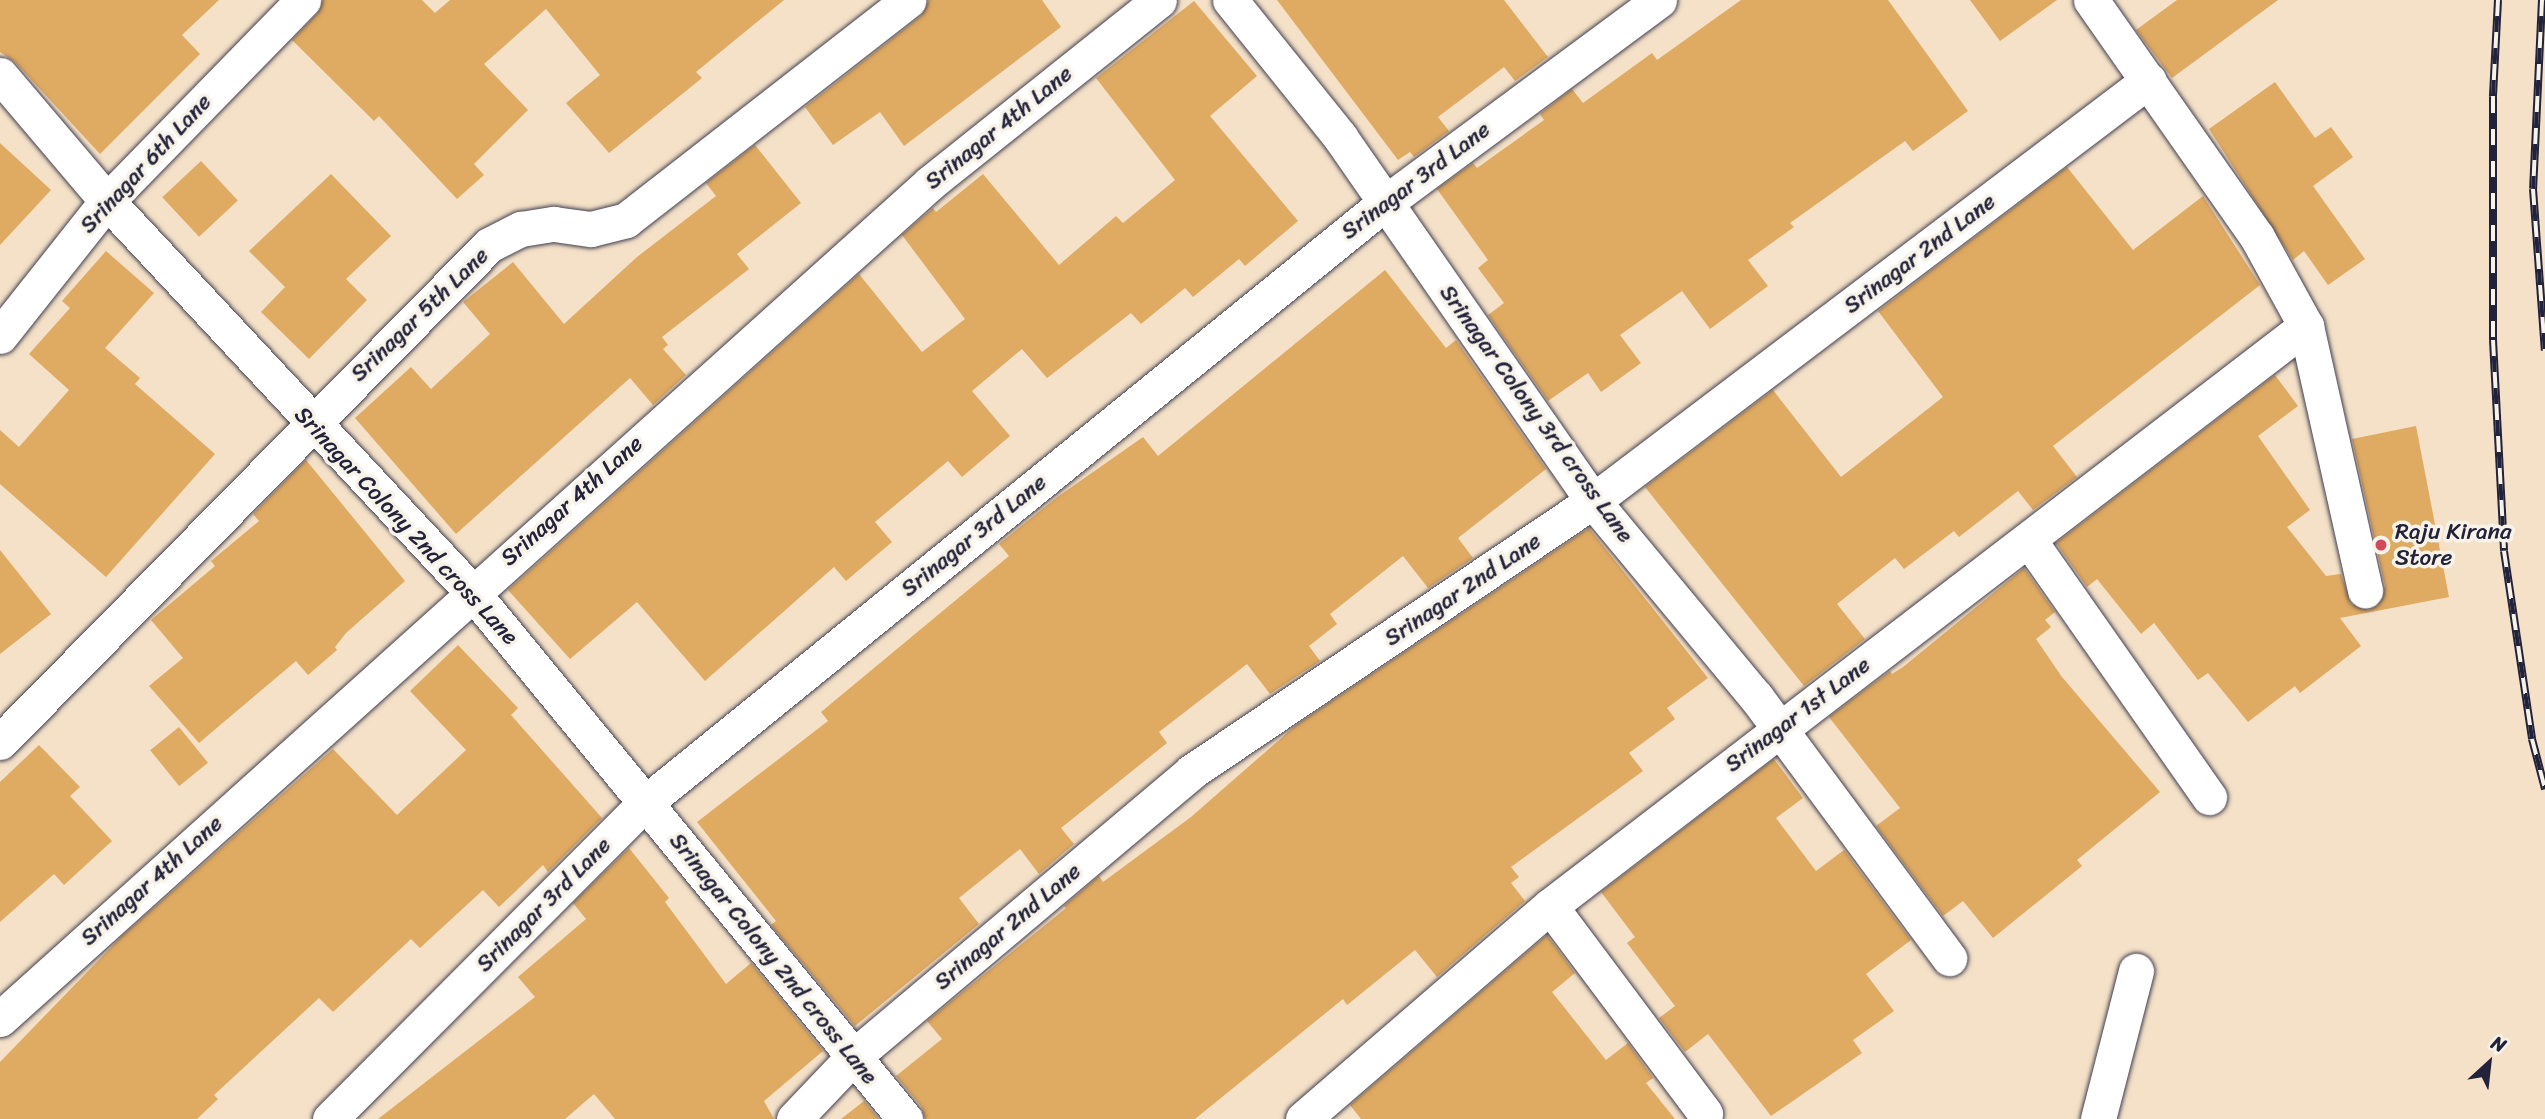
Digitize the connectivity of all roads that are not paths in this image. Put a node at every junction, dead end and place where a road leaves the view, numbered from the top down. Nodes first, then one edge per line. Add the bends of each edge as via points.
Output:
1 (303, 0) edge
2 (909, 0) edge
3 (1159, 0) edge
4 (1230, 0) edge
5 (1659, 0) edge
6 (2091, 0) edge
7 (0, 75) edge
8 (2149, 80) junction
9 (107, 201) junction
10 (1385, 203) junction
11 (2306, 326) junction
12 (0, 336) edge
13 (311, 422) junction
14 (1593, 501) junction
15 (2029, 540) junction
16 (2365, 590) dead end
17 (472, 592) junction
18 (1779, 728) junction
19 (0, 742) edge
20 (2209, 797) dead end
21 (645, 803) junction
22 (1550, 906) junction
23 (1949, 958) dead end
24 (2136, 971) dead end
25 (0, 1019) edge
26 (853, 1057) junction
27 (1704, 1113) dead end
28 (330, 1119) edge
29 (794, 1119) edge
30 (905, 1119) edge
31 (1303, 1119) edge
32 (2098, 1119) edge

1 - 9 street, Srinagar 6th Lane
2 - 13 street, Srinagar 5th Lane via 626,220 591,229 554,224 521,229 489,245
3 - 17 street, Srinagar 4th Lane via 930,183
4 - 10 street, Srinagar Colony 3rd cross Lane via 1340,137
5 - 10 street, Srinagar 3rd Lane
6 - 8 street
7 - 9 street, Srinagar Colony 2nd cross Lane
8 - 11 street via 2272,260
8 - 14 street, Srinagar 2nd Lane
9 - 12 street, Srinagar 6th Lane
9 - 13 street, Srinagar Colony 2nd cross Lane
10 - 14 street, Srinagar Colony 3rd cross Lane
10 - 21 street, Srinagar 3rd Lane
11 - 15 street, Srinagar 1st Lane
11 - 16 street
13 - 17 street, Srinagar Colony 2nd cross Lane
13 - 19 street, Srinagar 5th Lane
14 - 18 street, Srinagar Colony 3rd cross Lane
14 - 26 street, Srinagar 2nd Lane via 1191,772
15 - 18 street, Srinagar 1st Lane
15 - 20 street
17 - 21 street, Srinagar Colony 2nd cross Lane
17 - 25 street, Srinagar 4th Lane
18 - 22 street, Srinagar 1st Lane
18 - 23 street, Srinagar Colony 3rd cross Lane
21 - 26 street, Srinagar Colony 2nd cross Lane
21 - 28 street, Srinagar 3rd Lane
22 - 27 street
22 - 31 street, Srinagar 1st Lane
24 - 32 street
26 - 29 street, Srinagar 2nd Lane
26 - 30 street, Srinagar Colony 2nd cross Lane

